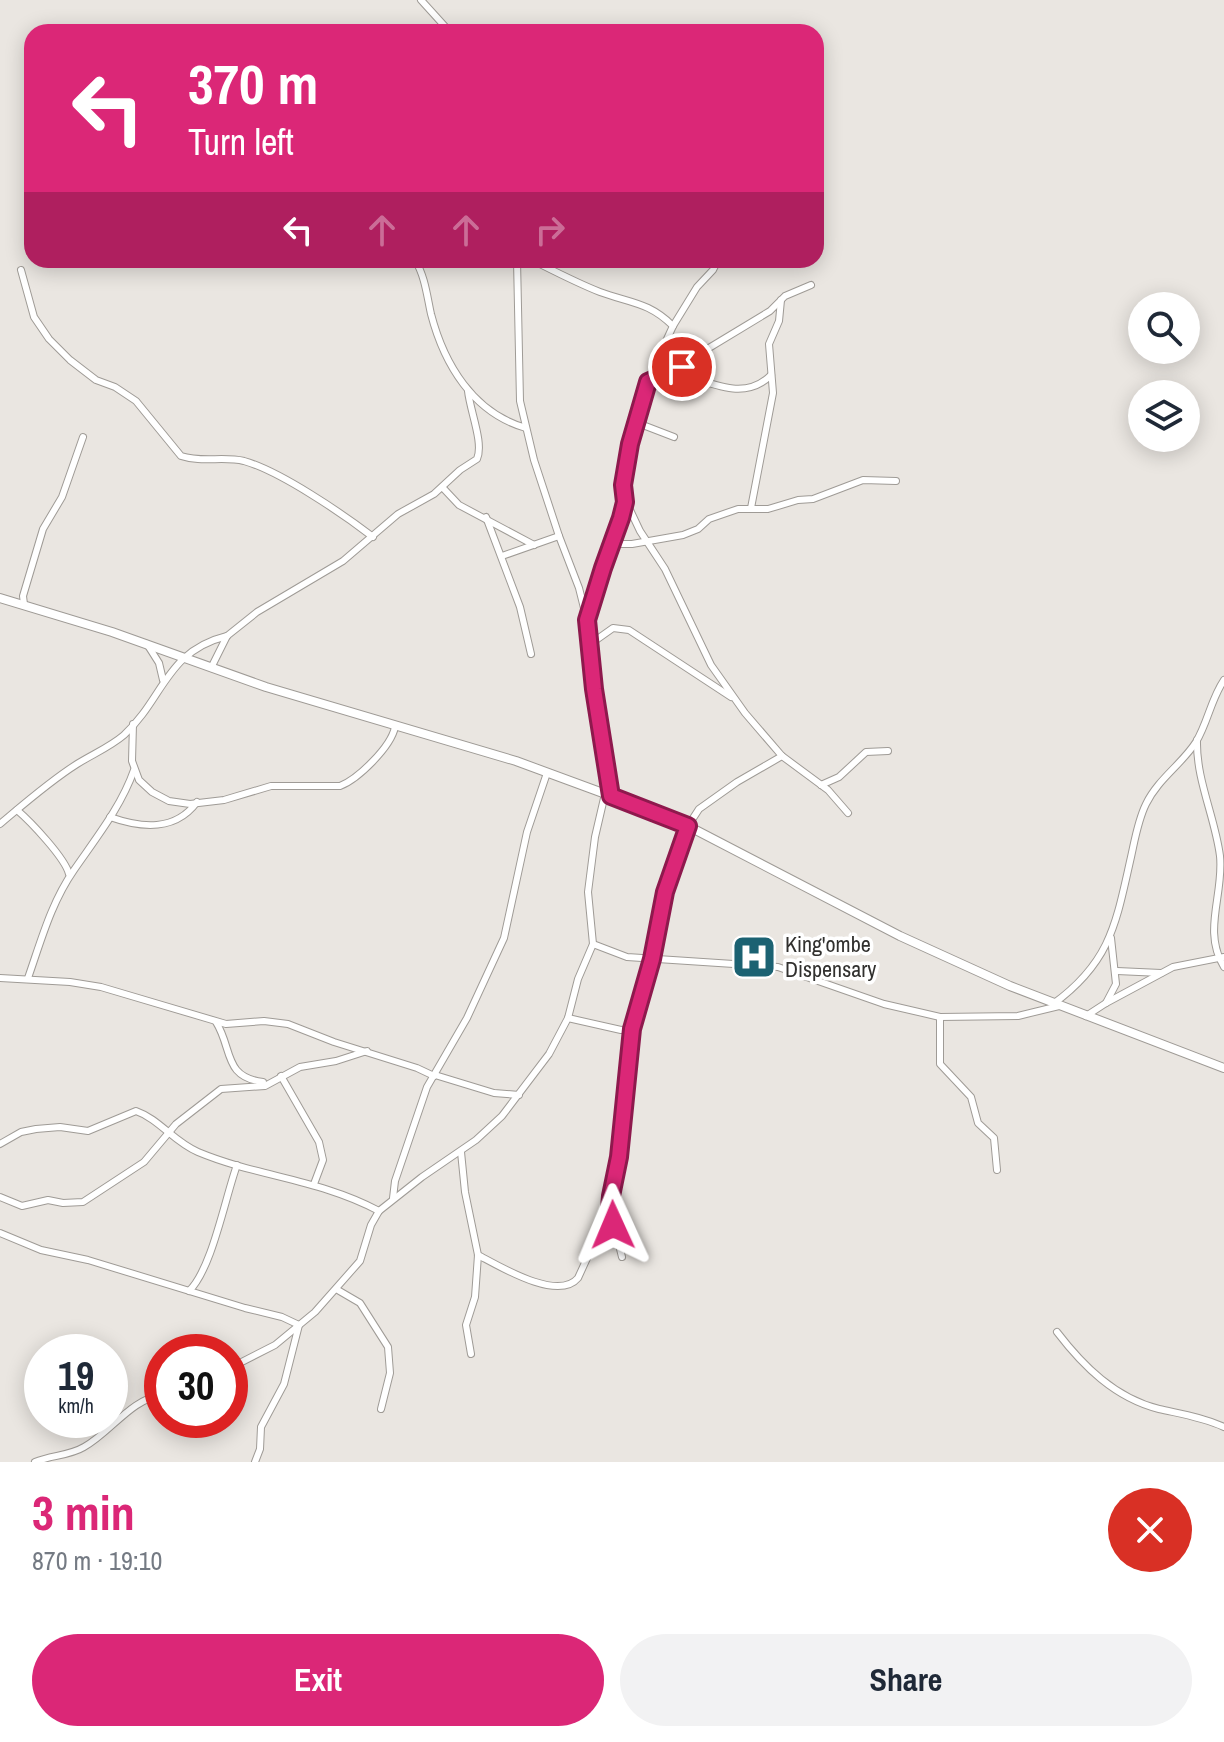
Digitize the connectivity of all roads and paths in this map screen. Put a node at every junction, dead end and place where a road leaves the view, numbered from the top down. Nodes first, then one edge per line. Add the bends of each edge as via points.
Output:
1 (421, 0) edge
2 (443, 24) edge
3 (419, 268) edge
4 (517, 268) edge
5 (549, 268) edge
6 (714, 268) edge
7 (21, 270) dead end
8 (811, 285) dead end
9 (781, 300) junction
10 (673, 326) junction
11 (675, 371) junction
12 (771, 375) junction
13 (648, 382) junction
14 (468, 391) junction
15 (635, 422) junction
16 (526, 428) junction
17 (83, 437) dead end
18 (674, 437) dead end
19 (896, 481) dead end
20 (443, 488) junction
21 (625, 502) junction
22 (751, 508) junction
23 (486, 517) junction
24 (559, 536) junction
25 (373, 537) junction
26 (647, 542) junction
27 (613, 544) junction
28 (534, 545) junction
29 (502, 556) junction
30 (0, 598) edge
31 (24, 604) junction
32 (587, 620) junction
33 (227, 636) junction
34 (147, 644) junction
35 (589, 645) junction
36 (531, 654) dead end
37 (183, 658) junction
38 (211, 668) junction
39 (1224, 680) edge
40 (163, 681) junction
41 (736, 700) junction
42 (133, 724) junction
43 (395, 727) junction
44 (1197, 740) junction
45 (888, 751) dead end
46 (782, 756) junction
47 (134, 770) junction
48 (547, 773) junction
49 (821, 785) junction
50 (608, 795) junction
51 (197, 802) junction
52 (17, 810) junction
53 (848, 813) dead end
54 (110, 817) junction
55 (0, 824) edge
56 (688, 826) junction
57 (70, 877) junction
58 (1111, 935) junction
59 (593, 944) junction
60 (1221, 958) edge
61 (652, 959) junction
62 (1224, 967) edge
63 (1117, 971) junction
64 (1162, 973) junction
65 (0, 978) edge
66 (28, 978) junction
67 (1106, 1003) junction
68 (1056, 1005) junction
69 (1086, 1016) junction
70 (940, 1017) junction
71 (568, 1018) junction
72 (216, 1022) junction
73 (632, 1029) junction
74 (367, 1051) junction
75 (1224, 1068) edge
76 (281, 1076) junction
77 (434, 1076) junction
78 (269, 1083) junction
79 (519, 1095) junction
80 (167, 1134) junction
81 (0, 1144) edge
82 (461, 1152) junction
83 (237, 1165) junction
84 (997, 1170) dead end
85 (314, 1184) junction
86 (0, 1197) edge
87 (393, 1198) junction
88 (610, 1208) junction
89 (379, 1211) junction
90 (0, 1233) edge
91 (478, 1255) junction
92 (622, 1257) dead end
93 (336, 1289) junction
94 (189, 1291) junction
95 (299, 1325) junction
96 (1057, 1332) dead end
97 (471, 1354) dead end
98 (248, 1359) edge
99 (144, 1399) edge
100 (381, 1409) dead end
101 (1224, 1427) edge
102 (35, 1462) edge
103 (255, 1462) edge

1 - 2 street
3 - 14 street via 440,346
4 - 16 street via 518,384
5 - 10 street via 602,293 642,303
6 - 10 street
7 - 25 street via 34,317 49,339 96,380 136,401 181,456 230,459 262,469 296,485
8 - 9 street
9 - 11 street
9 - 12 street via 769,344
10 - 13 street
11 - 12 street via 737,390 757,386
11 - 13 street
12 - 22 street via 773,393
13 - 15 street
14 - 16 street via 498,418
14 - 20 street via 479,456
15 - 18 street
15 - 21 street via 623,485
16 - 24 street
17 - 31 street via 62,497 39,541
19 - 22 street via 867,479 813,499
20 - 23 street via 459,505
20 - 25 street via 398,514
21 - 26 street
21 - 27 street
22 - 26 street via 709,519 693,532
23 - 28 street
23 - 29 street
24 - 28 street
24 - 32 street
25 - 33 street
26 - 27 street
26 - 41 street via 702,651
27 - 32 street
28 - 29 street
29 - 36 street
30 - 31 street
31 - 34 street
32 - 35 street
33 - 37 street
33 - 38 street
34 - 37 street
34 - 40 street
35 - 41 street via 613,628 629,630
35 - 50 street
37 - 38 street
37 - 40 street
38 - 43 street
39 - 44 street
40 - 42 street
41 - 46 street
42 - 47 street
42 - 52 street
43 - 48 street
43 - 51 street via 371,763 349,783 271,786
44 - 58 street via 1146,804
44 - 60 street via 1197,765 1220,858 1213,933
45 - 49 street via 866,752 839,777
46 - 49 street
46 - 56 street via 708,801
47 - 51 street via 143,785 161,797
47 - 54 street
48 - 50 street
48 - 77 street via 527,832 504,938
49 - 53 street
50 - 56 street
50 - 59 street via 595,837 588,892
51 - 54 street via 163,825 139,826
52 - 55 street
52 - 57 street via 48,841
54 - 57 street
56 - 61 street via 665,892
56 - 68 street via 900,936
57 - 66 street via 49,916
58 - 63 street
58 - 68 street via 1086,977
59 - 61 street via 619,955
59 - 71 street
60 - 62 street
60 - 64 street
61 - 70 street via 778,967 884,1004
61 - 73 street
63 - 64 street
63 - 67 street
64 - 67 street
65 - 66 street
66 - 72 street via 101,987
67 - 69 street
68 - 69 street
68 - 70 street via 1018,1016
69 - 75 street
70 - 84 street via 940,1064 971,1097 978,1123 994,1138
71 - 73 street
71 - 79 street
72 - 74 street via 288,1024
72 - 78 street via 235,1071
73 - 88 street
74 - 76 street
74 - 77 street
76 - 78 street
76 - 85 street via 319,1142 323,1160
77 - 79 street
77 - 87 street via 416,1116
78 - 80 street via 221,1089
79 - 82 street
80 - 81 street via 133,1111 88,1131 36,1129
80 - 83 street
80 - 86 street via 144,1162 83,1202 48,1200 22,1206
82 - 87 street
82 - 91 street
83 - 85 street
83 - 94 street via 209,1260
85 - 89 street
87 - 89 street
88 - 91 street via 572,1285 542,1284
88 - 92 street
89 - 93 street via 360,1261
90 - 94 street via 41,1250
91 - 97 street via 466,1331
93 - 95 street
93 - 100 street via 360,1303 388,1347 390,1373
94 - 95 street
95 - 98 street
95 - 103 street via 284,1384 261,1427
96 - 101 street via 1109,1386 1141,1403
99 - 102 street via 87,1446

